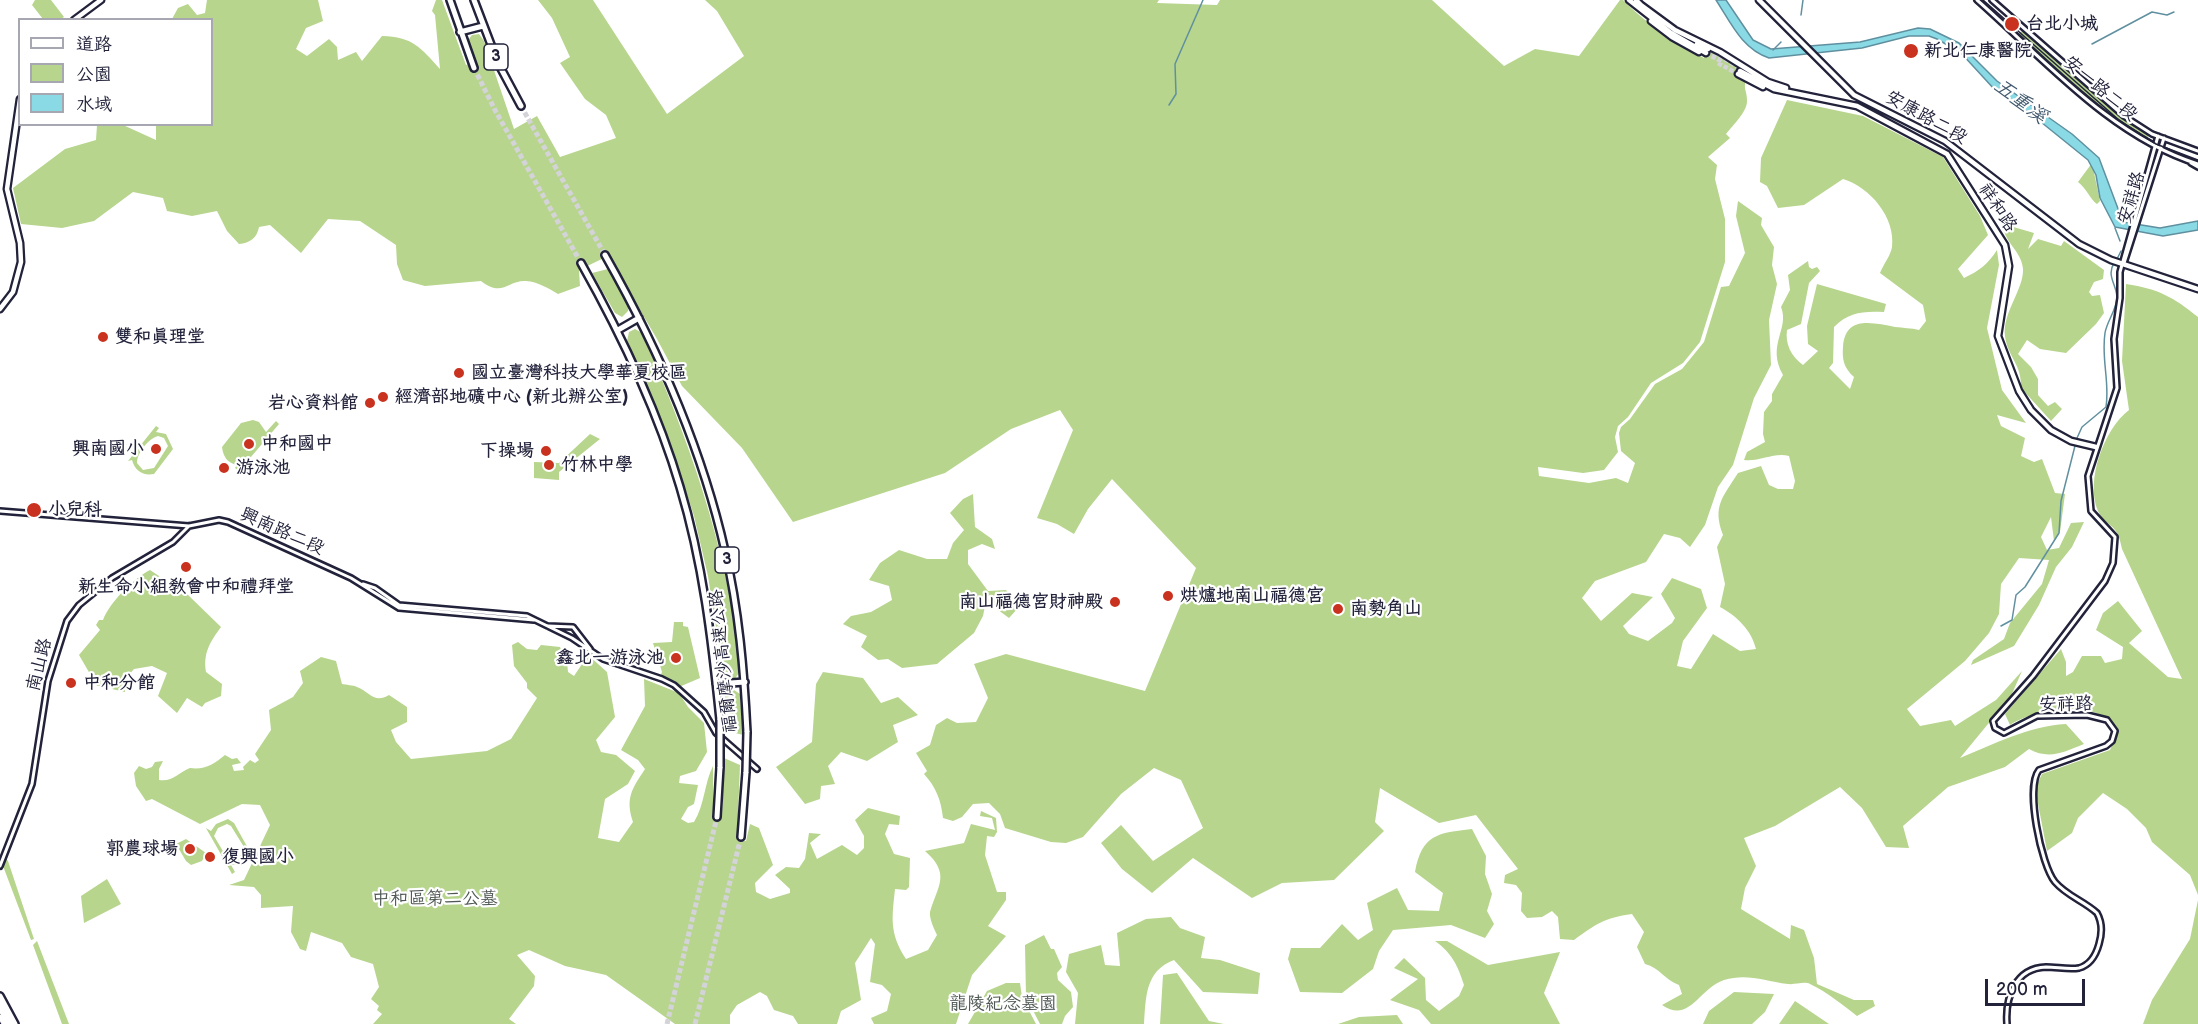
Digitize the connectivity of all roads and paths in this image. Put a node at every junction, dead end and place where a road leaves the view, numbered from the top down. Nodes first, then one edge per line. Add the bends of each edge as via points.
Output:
1 (100, 0) edge
2 (450, 0) edge
3 (1759, 0) edge
4 (1977, 0) edge
5 (1992, 0) edge
6 (1632, 1) edge
7 (474, 3) edge
8 (1641, 5) junction
9 (77, 18) edge
10 (483, 26) junction
11 (460, 32) junction
12 (474, 68) tunnel mouth
13 (1786, 88) dead end
14 (1781, 94) dead end
15 (521, 106) tunnel mouth
16 (18, 111) edge
17 (2158, 136) junction
18 (2164, 138) junction
19 (2155, 147) junction
20 (2160, 149) junction
21 (2198, 151) edge
22 (2198, 165) edge
23 (2136, 221) junction
24 (605, 255) tunnel mouth
25 (2118, 262) junction
26 (581, 263) tunnel mouth
27 (2198, 289) edge
28 (0, 309) edge
29 (639, 318) junction
30 (618, 330) junction
31 (2096, 447) junction
32 (0, 511) edge
33 (189, 526) junction
34 (540, 623) junction
35 (595, 654) junction
36 (745, 682) junction
37 (716, 684) junction
38 (757, 769) dead end
39 (717, 817) tunnel mouth
40 (741, 837) tunnel mouth
41 (0, 866) edge
42 (0, 991) edge
43 (0, 996) edge
44 (0, 1002) edge
45 (0, 1008) edge
46 (0, 1017) edge
47 (11, 1024) edge
48 (2007, 1024) edge

1 - 9 main road
2 - 11 highway, 3
3 - 25 main road, 安康路二段 via 1854,95 1945,141 2069,237
4 - 19 street, 安一路二段 via 2106,115
5 - 17 street, 安一路二段 via 2112,107
6 - 8 main road
6 - 8 main road via 1663,31 1707,52
7 - 10 highway, 3
8 - 13 main road via 1675,30 1768,82
10 - 11 highway
10 - 15 highway, 3
11 - 12 highway, 3
14 - 31 main road, 祥和路 via 1740,71 1774,89 1868,111 1949,157 2007,251 2009,266 1998,330 2000,348 2026,404 2045,426 2064,438
16 - 28 main road via 8,194 21,262 13,292
17 - 18 street, 安一路二段
17 - 19 street, 安祥路
18 - 20 street, 安祥路
18 - 21 street, 安一路二段
19 - 20 street, 安一路二段
19 - 23 street, 安祥路
20 - 22 street, 安一路二段
20 - 23 street, 安祥路
23 - 25 street, 安祥路 via 2127,259
24 - 29 highway, 福爾摩沙高速公路 / 3
25 - 27 main road, 安康路二段
25 - 31 street, 安祥路 via 2114,333 2117,388
26 - 30 highway, 福爾摩沙高速公路 / 3
29 - 30 highway
29 - 36 highway, 福爾摩沙高速公路 / 3 via 676,404 725,549
30 - 37 highway, 福爾摩沙高速公路 / 3 via 665,442 690,524 711,630
31 - 48 street, 安祥路 via 2087,489 2093,515 2115,537 2110,573 1993,725 2004,733 2037,717 2087,715 2107,720 2115,731 2106,746 2039,770 2032,789 2050,875 2097,913 2100,941 2091,961 2081,967 2043,967 2021,976 2008,997
32 - 33 street
33 - 34 street, 興南路二段 via 228,522 360,584 399,608
33 - 41 street, 南山路 via 173,542 112,578 79,605 67,621 48,681 32,784
34 - 35 street, 興南路二段
34 - 35 street, 興南路二段 via 573,627
35 - 38 street, 興南路二段 via 674,685 704,712 729,747
36 - 37 highway
36 - 40 highway, 福爾摩沙高速公路 / 3, bridge via 746,771
37 - 39 highway, 福爾摩沙高速公路 / 3, bridge via 720,720
42 - 47 main road
43 - 47 highway
44 - 47 main road
45 - 47 highway
46 - 47 main road

